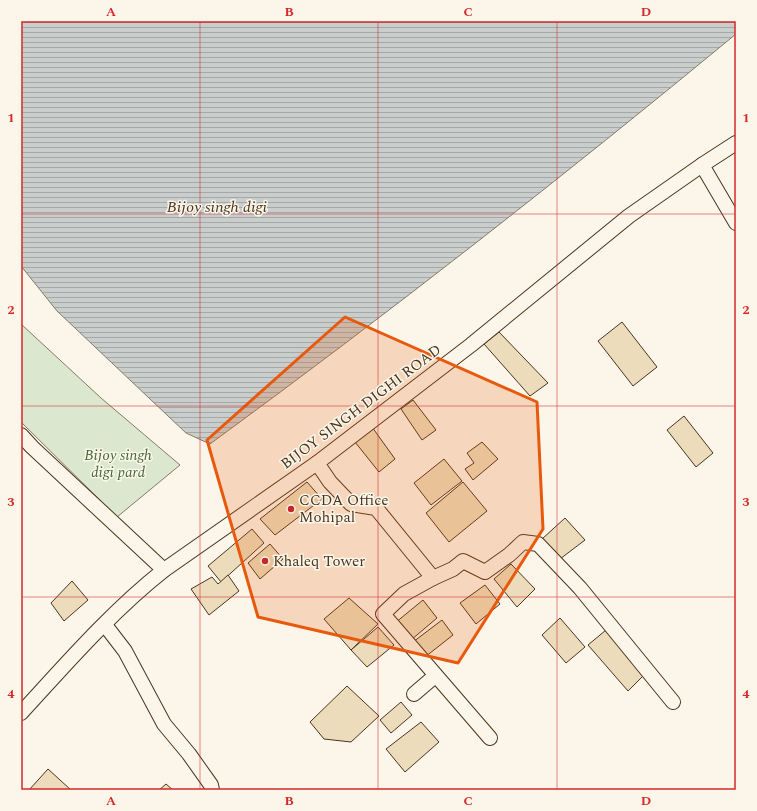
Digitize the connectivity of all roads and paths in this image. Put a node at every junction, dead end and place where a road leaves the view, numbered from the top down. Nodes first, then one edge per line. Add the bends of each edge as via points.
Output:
1 (736, 143) edge
2 (702, 165) junction
3 (736, 224) edge
4 (21, 435) edge
5 (317, 463) junction
6 (164, 570) junction
7 (433, 578) junction
8 (105, 625) junction
9 (435, 676) junction
10 (414, 694) dead end
11 (673, 702) dead end
12 (21, 713) edge
13 (490, 738) dead end
14 (212, 790) edge

1 - 2 street, BIJOY SINGH DIGHI ROAD
2 - 3 street
2 - 5 street, BIJOY SINGH DIGHI ROAD via 629,216 471,345
4 - 6 street
5 - 6 street, BIJOY SINGH DIGHI ROAD
5 - 7 street via 330,482 351,504 376,508
6 - 8 street, BIJOY SINGH DIGHI ROAD via 143,586
7 - 9 street via 404,594 383,614
7 - 11 street via 453,569 463,561 485,572 523,542 538,544 580,588
8 - 12 street, BIJOY SINGH DIGHI ROAD
8 - 14 street via 125,651 164,724 189,754
9 - 10 street
9 - 13 street

